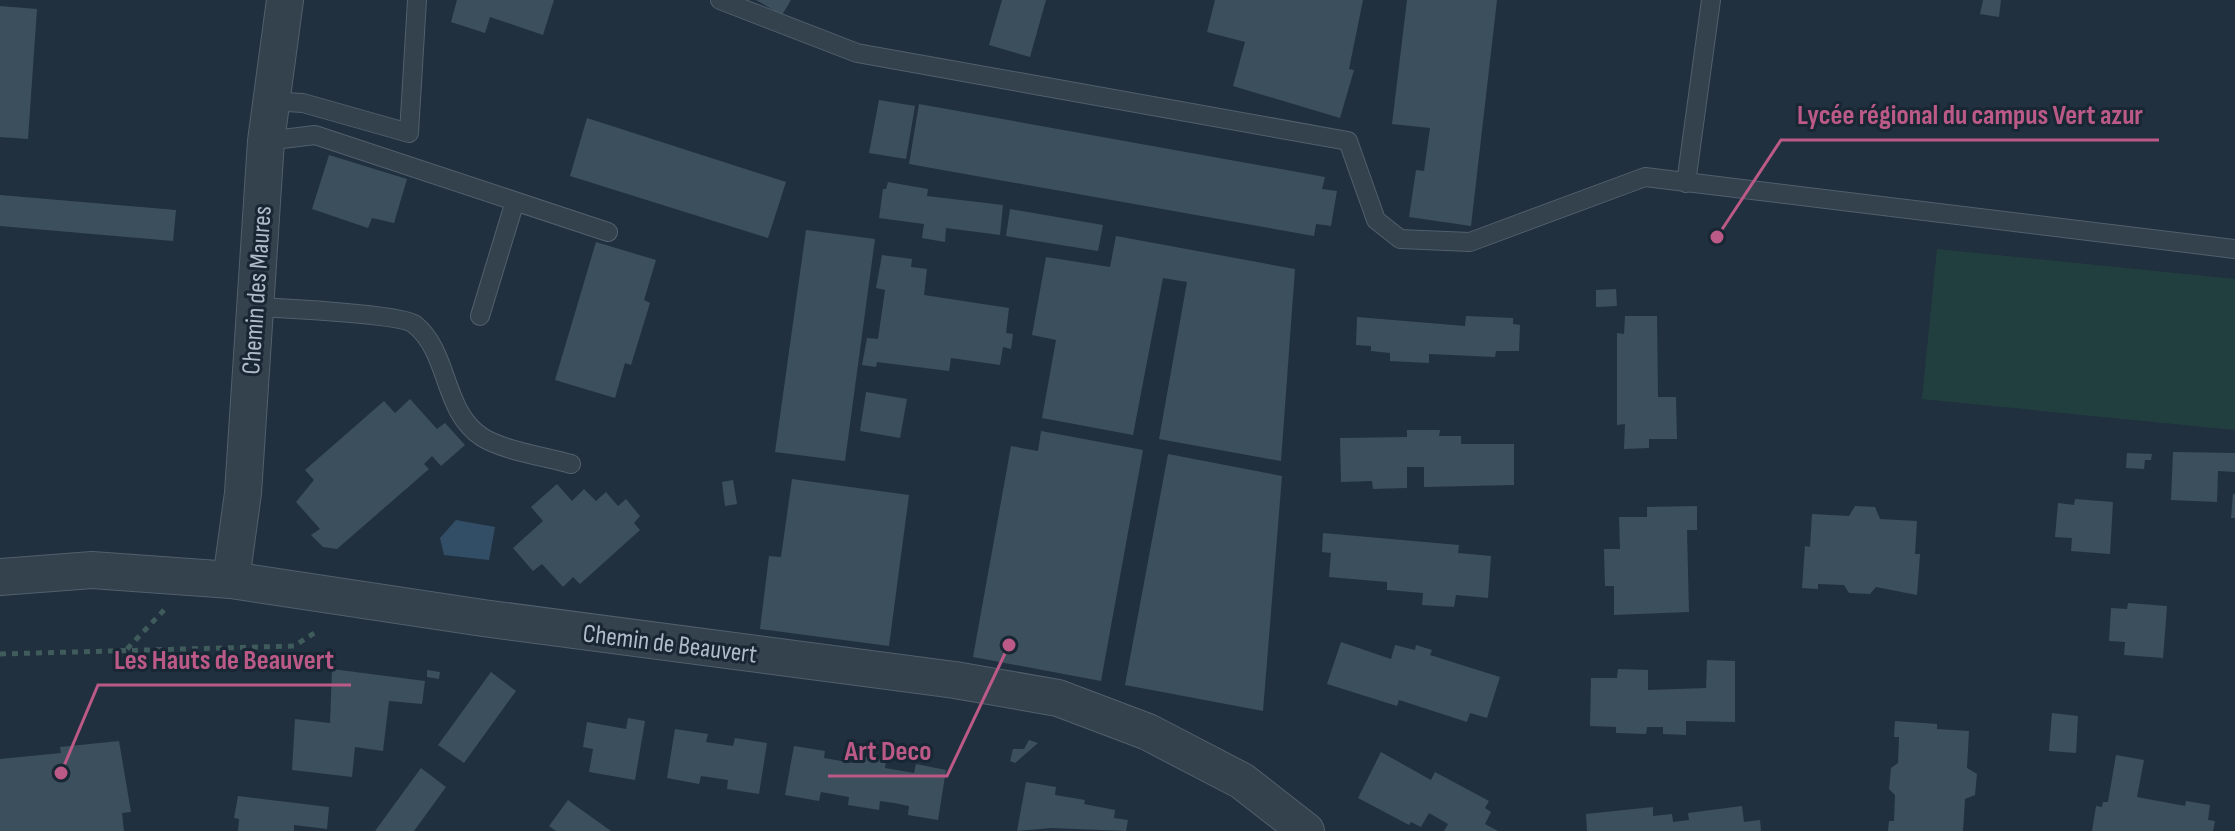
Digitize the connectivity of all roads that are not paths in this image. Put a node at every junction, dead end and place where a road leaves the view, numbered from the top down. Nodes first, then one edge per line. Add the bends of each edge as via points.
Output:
1 (285, 0) edge
2 (417, 0) edge
3 (720, 0) edge
4 (1711, 0) edge
5 (269, 101) junction
6 (266, 141) junction
7 (1686, 183) junction
8 (515, 201) junction
9 (608, 232) dead end
10 (2235, 249) edge
11 (255, 307) junction
12 (480, 316) dead end
13 (571, 464) dead end
14 (0, 577) edge
15 (231, 580) junction
16 (1306, 831) edge

1 - 5 street, Chemin des Maures
2 - 5 lane via 409,133 303,103
3 - 7 lane via 857,53 1348,141 1376,220 1400,239 1470,242 1645,177
4 - 7 lane
5 - 6 street, Chemin des Maures
6 - 8 lane via 315,135
6 - 11 street, Chemin des Maures
7 - 10 lane
8 - 9 lane
8 - 12 lane
11 - 13 lane via 411,321 432,341 466,423 483,438
11 - 15 street, Chemin des Maures via 243,493
14 - 15 street, Chemin de Beauvert via 92,570
15 - 16 street, Chemin de Beauvert via 1058,698 1148,732 1242,781

